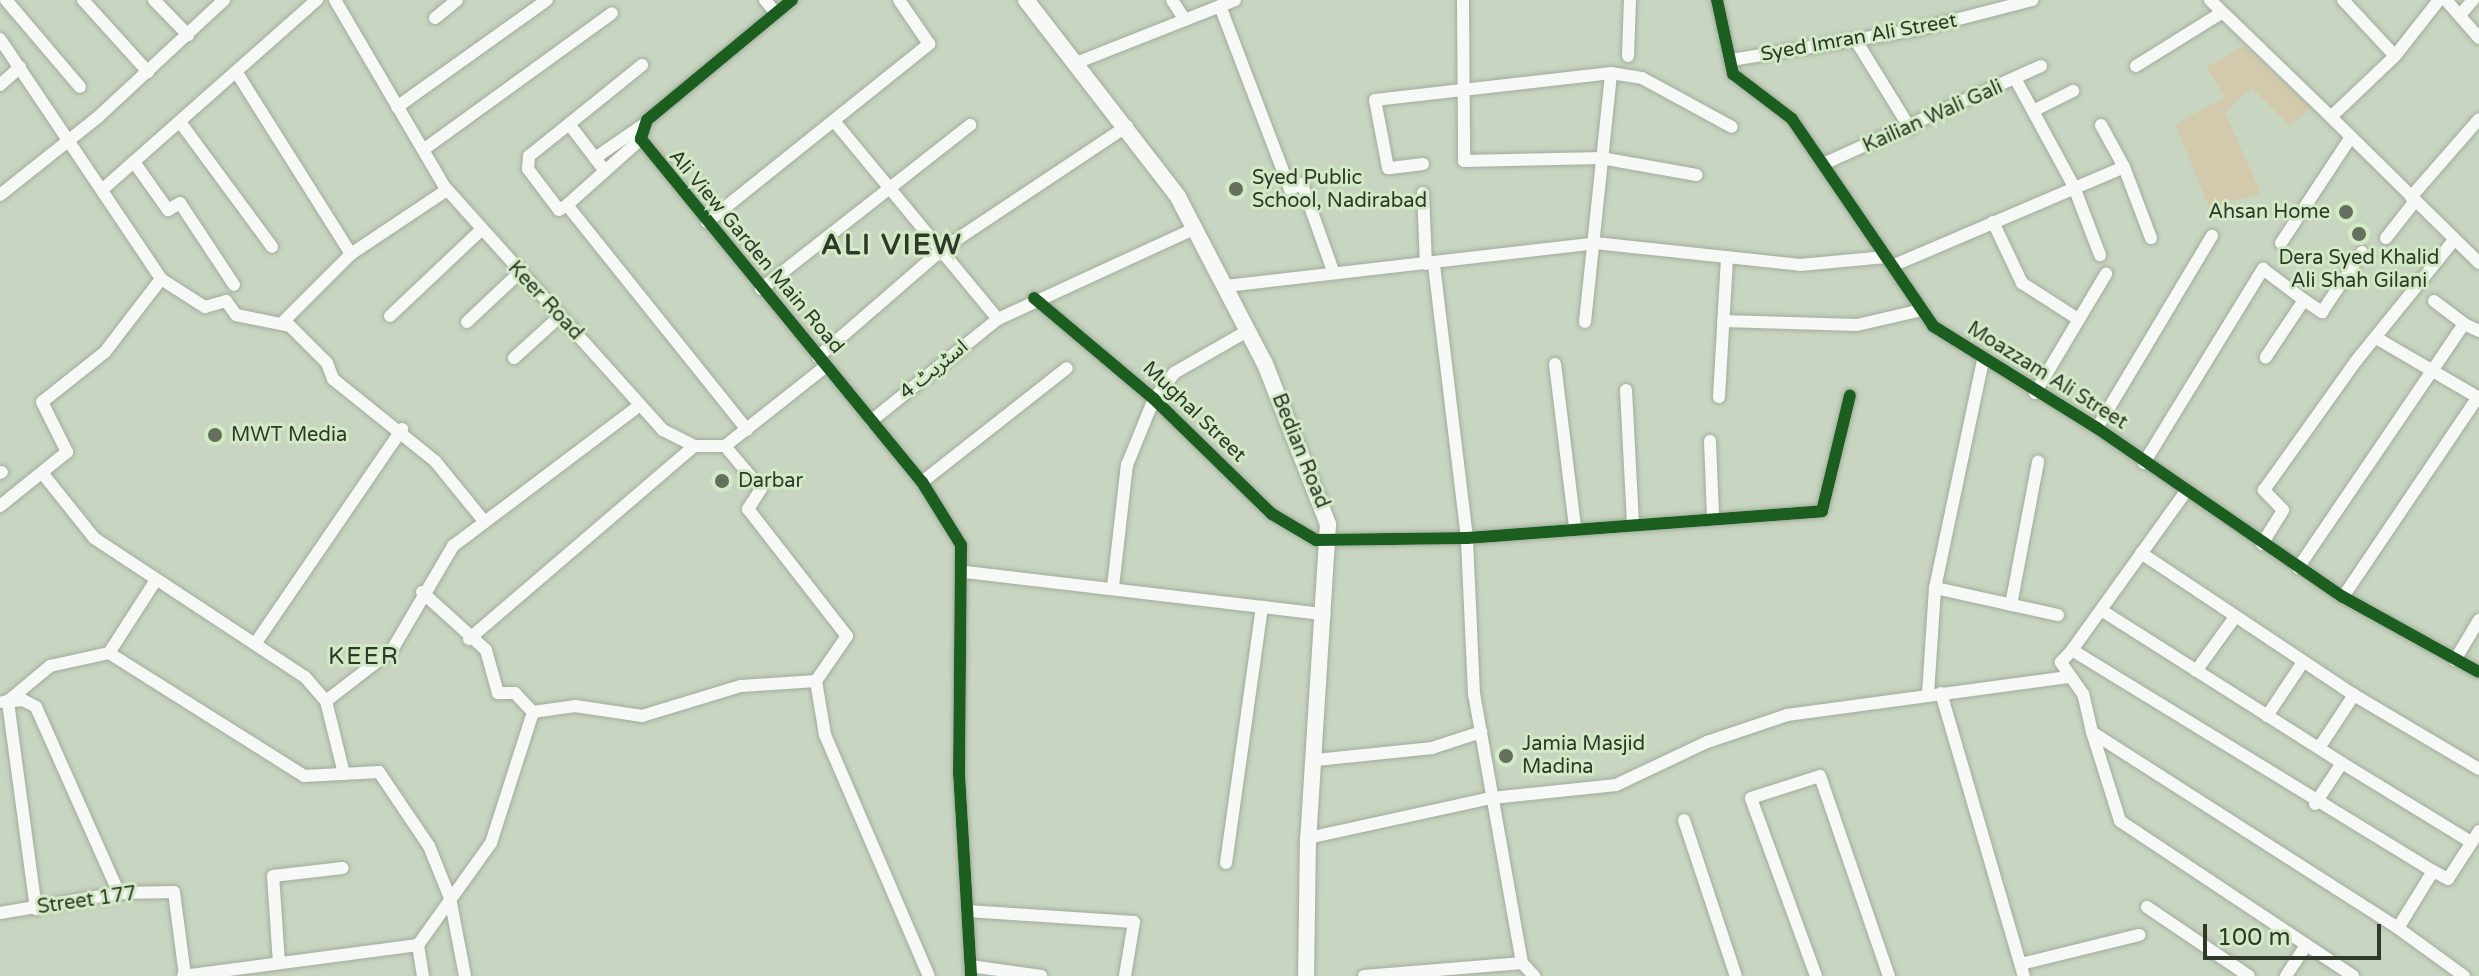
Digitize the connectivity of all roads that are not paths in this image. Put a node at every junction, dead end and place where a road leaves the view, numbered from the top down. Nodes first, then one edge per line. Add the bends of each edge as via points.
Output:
1 (6, 0) edge
2 (83, 0) edge
3 (154, 0) edge
4 (224, 0) edge
5 (317, 0) edge
6 (335, 0) edge
7 (457, 0) edge
8 (547, 0) edge
9 (765, 0) edge
10 (792, 0) edge
11 (899, 0) edge
12 (1027, 0) edge
13 (1172, 0) edge
14 (1235, 0) edge
15 (1463, 0) edge
16 (1630, 0) edge
17 (1717, 0) edge
18 (2032, 0) edge
19 (2210, 0) edge
20 (2343, 0) edge
21 (2439, 0) edge
22 (2446, 0) edge
23 (2473, 0) edge
24 (1220, 6) junction
25 (612, 13) dead end
26 (776, 13) junction
27 (2221, 13) junction
28 (2460, 15) junction
29 (435, 18) dead end
30 (1185, 20) junction
31 (188, 35) junction
32 (2479, 38) edge
33 (0, 39) edge
34 (1855, 39) junction
35 (1628, 56) dead end
36 (2395, 56) junction
37 (1731, 60) junction
38 (1076, 63) junction
39 (642, 65) dead end
40 (2041, 66) dead end
41 (2136, 66) dead end
42 (20, 67) junction
43 (148, 72) junction
44 (237, 73) junction
45 (1611, 73) junction
46 (2016, 80) junction
47 (0, 85) edge
48 (80, 87) dead end
49 (2073, 91) dead end
50 (1460, 93) junction
51 (397, 107) junction
52 (2033, 111) junction
53 (2331, 117) junction
54 (2479, 119) edge
55 (834, 121) junction
56 (180, 122) junction
57 (569, 124) junction
58 (643, 125) junction
59 (970, 125) dead end
60 (2101, 125) dead end
61 (1127, 126) junction
62 (1732, 127) dead end
63 (1910, 128) junction
64 (2351, 137) junction
65 (641, 139) junction
66 (72, 140) junction
67 (423, 150) junction
68 (595, 158) junction
69 (1601, 158) junction
70 (134, 162) junction
71 (1423, 164) dead end
72 (1823, 164) junction
73 (2124, 167) junction
74 (605, 171) junction
75 (1696, 175) dead end
76 (891, 186) junction
77 (2074, 187) junction
78 (103, 189) junction
79 (447, 190) junction
80 (1423, 193) dead end
81 (0, 195) edge
82 (2413, 199) junction
83 (567, 205) junction
84 (707, 222) junction
85 (1993, 222) junction
86 (1196, 228) junction
87 (480, 231) junction
88 (2212, 236) dead end
89 (2151, 238) dead end
90 (2386, 238) dead end
91 (2454, 240) junction
92 (1595, 243) junction
93 (2281, 243) dead end
94 (272, 247) dead end
95 (944, 248) junction
96 (2362, 252) dead end
97 (351, 254) junction
98 (2100, 255) dead end
99 (1727, 259) junction
100 (1889, 261) junction
101 (2479, 263) edge
102 (1430, 264) junction
103 (1333, 271) junction
104 (519, 273) junction
105 (2106, 274) dead end
106 (161, 279) junction
107 (234, 285) dead end
108 (1226, 286) junction
109 (761, 289) junction
110 (1034, 298) junction
111 (2304, 300) junction
112 (2434, 301) dead end
113 (1922, 310) junction
114 (390, 316) dead end
115 (559, 317) junction
116 (998, 319) junction
117 (2078, 319) junction
118 (1723, 321) junction
119 (283, 322) junction
120 (467, 322) dead end
121 (1585, 322) dead end
122 (2464, 324) junction
123 (1249, 330) junction
124 (2479, 331) edge
125 (2378, 339) junction
126 (2266, 357) dead end
127 (514, 358) dead end
128 (1983, 361) junction
129 (822, 362) junction
130 (1555, 364) dead end
131 (1067, 368) dead end
132 (2431, 372) junction
133 (1626, 390) dead end
134 (2035, 393) junction
135 (1850, 395) dead end
136 (1719, 397) dead end
137 (2479, 398) edge
138 (1154, 399) junction
139 (640, 405) junction
140 (871, 421) junction
141 (2097, 428) junction
142 (402, 429) junction
143 (747, 430) junction
144 (1710, 441) dead end
145 (694, 446) junction
146 (725, 446) junction
147 (2038, 462) dead end
148 (2144, 463) junction
149 (43, 474) junction
150 (922, 482) junction
151 (2185, 493) junction
152 (0, 506) edge
153 (1713, 515) junction
154 (484, 521) junction
155 (1633, 525) junction
156 (1575, 526) junction
157 (1331, 538) junction
158 (1467, 538) junction
159 (2262, 544) junction
160 (2141, 553) junction
161 (2298, 568) junction
162 (965, 572) junction
163 (156, 580) junction
164 (1113, 587) junction
165 (1935, 588) junction
166 (422, 592) junction
167 (2343, 597) junction
168 (2011, 605) junction
169 (1262, 607) junction
170 (2101, 610) junction
171 (1325, 614) junction
172 (2058, 615) dead end
173 (2235, 617) junction
174 (2479, 620) edge
175 (469, 639) junction
176 (257, 641) junction
177 (2072, 650) junction
178 (109, 653) junction
179 (2455, 660) junction
180 (2303, 662) junction
181 (2196, 671) junction
182 (2479, 672) edge
183 (2068, 677) junction
184 (816, 681) junction
185 (1934, 694) junction
186 (2354, 695) junction
187 (326, 701) junction
188 (4, 702) edge
189 (533, 712) junction
190 (2267, 716) junction
191 (1481, 732) junction
192 (2092, 732) junction
193 (2319, 748) junction
194 (1316, 760) junction
195 (2342, 763) junction
196 (2479, 769) edge
197 (344, 774) junction
198 (1492, 798) junction
199 (2315, 804) junction
200 (1684, 820) dead end
201 (2479, 831) edge
202 (1308, 838) junction
203 (2471, 842) junction
204 (1226, 863) dead end
205 (343, 868) dead end
206 (2433, 871) junction
207 (119, 893) junction
208 (450, 898) junction
209 (2147, 907) dead end
210 (36, 909) junction
211 (967, 911) junction
212 (0, 913) edge
213 (2398, 928) junction
214 (2139, 935) dead end
215 (418, 945) junction
216 (2306, 945) junction
217 (279, 963) junction
218 (1522, 963) junction
219 (2023, 970) edge
220 (970, 971) edge
221 (184, 976) edge
222 (423, 976) edge
223 (465, 976) edge
224 (929, 976) edge
225 (1041, 976) edge
226 (1125, 976) edge
227 (1306, 976) edge
228 (1364, 976) edge
229 (1534, 976) edge
230 (1736, 976) edge
231 (1816, 976) edge
232 (1889, 976) edge
233 (2249, 976) edge
234 (2286, 976) edge
235 (2353, 976) edge
236 (2464, 976) edge

1 - 48 street
2 - 43 street
3 - 31 street
4 - 31 street
5 - 44 street
6 - 51 street, Keer Road
7 - 29 street
8 - 51 street
9 - 26 street
10 - 26 street
11 - 55 street via 929,44
12 - 38 main road, Bedian Road
13 - 30 street
14 - 24 street
15 - 50 street
16 - 35 street
17 - 37 street, Moazzam Ali Street
18 - 34 street, Syed Imran Ali Street
19 - 27 street
20 - 36 street
21 - 36 street
22 - 28 street
23 - 28 street
24 - 30 street
24 - 103 street via 1290,189 1302,184
25 - 67 street
26 - 58 street
27 - 41 street
27 - 53 street
28 - 32 street
30 - 38 street
31 - 43 street
33 - 42 street
34 - 37 street, Syed Imran Ali Street
34 - 63 street
36 - 53 street
37 - 72 street, Moazzam Ali Street via 1733,74 1792,119
38 - 61 main road, Bedian Road
39 - 57 street
40 - 46 street, Kailian Wali Gali
42 - 47 street
42 - 66 street
43 - 66 street
44 - 56 street
44 - 97 street
45 - 50 street
45 - 62 street via 1642,78
45 - 69 street
46 - 52 street
46 - 63 street, Kailian Wali Gali
49 - 52 street
50 - 69 street via 1464,161
50 - 71 street via 1375,100 1388,168
51 - 67 street, Keer Road
52 - 77 street
53 - 64 street
54 - 82 street
55 - 76 street
55 - 84 street
56 - 70 street
56 - 94 street
57 - 68 street
57 - 83 street via 529,156 528,169 559,210
58 - 65 street
58 - 68 street
59 - 76 street
60 - 73 street
61 - 86 main road, Bedian Road
61 - 95 street
63 - 72 street, Kailian Wali Gali
64 - 82 street
64 - 93 street
65 - 74 street
65 - 84 street, Ali View Garden Main Road
66 - 78 street
66 - 81 street
67 - 79 street, Keer Road
68 - 74 street
69 - 75 street
69 - 92 street
70 - 78 street
70 - 107 street via 168,210 180,203
72 - 100 street, Moazzam Ali Street
73 - 77 street
73 - 89 street
74 - 83 street
76 - 95 street
76 - 109 street
77 - 85 street
77 - 98 street
78 - 106 street
79 - 87 street, Keer Road
79 - 97 street
80 - 102 street
82 - 90 street
82 - 91 street
83 - 143 street
84 - 109 street, Ali View Garden Main Road
85 - 100 street
85 - 117 street via 2022,283
86 - 108 main road, Bedian Road
86 - 110 street, اسٹریٹ 4
87 - 104 street, Keer Road
87 - 114 street
88 - 141 street
91 - 101 street
91 - 125 street
92 - 99 street
92 - 102 street
92 - 121 street
95 - 116 street
95 - 129 street
96 - 111 street via 2322,312
97 - 119 street
99 - 100 street via 1800,265
99 - 118 street
100 - 113 street, Moazzam Ali Street
102 - 103 street
102 - 158 street
103 - 108 street
104 - 115 street, Keer Road
104 - 120 street
105 - 117 street
106 - 119 street via 205,307 226,301 236,315
106 - 149 street via 105,352 42,402 67,452
108 - 123 main road, Bedian Road
109 - 129 street, Ali View Garden Main Road
110 - 116 street, اسٹریٹ 4
110 - 138 street, Mughal Street
111 - 126 street
111 - 148 street via 2263,269 2259,272
112 - 122 street
113 - 118 street via 1857,325
113 - 128 street, Moazzam Ali Street via 1933,326
115 - 127 street
115 - 139 street, Keer Road
116 - 140 street, اسٹریٹ 4
117 - 134 street
118 - 136 street
119 - 142 street via 311,343 333,379
122 - 124 street
122 - 132 street
123 - 138 street via 1174,373
123 - 157 main road, Bedian Road via 1314,481
125 - 132 street
125 - 159 street via 2262,493 2283,510
128 - 134 street, Moazzam Ali Street
128 - 165 street
129 - 140 street, Ali View Garden Main Road
129 - 143 street
130 - 156 street
131 - 150 street
132 - 137 street
132 - 161 street via 2358,471
133 - 155 street
134 - 141 street, Moazzam Ali Street
135 - 153 street, Mughal Street via 1822,511
137 - 167 street
138 - 157 street, Mughal Street via 1272,514 1316,540
138 - 164 street via 1127,465
139 - 145 street, Keer Road via 663,430
139 - 154 street
140 - 150 street, Ali View Garden Main Road
141 - 148 street, Moazzam Ali Street
142 - 154 street
142 - 176 street
143 - 146 street
144 - 153 street
145 - 146 street, Keer Road
145 - 175 street
146 - 184 street via 761,489 748,509 847,636
147 - 168 street
148 - 151 street, Moazzam Ali Street
149 - 152 street
149 - 163 street via 94,538
150 - 162 street, Ali View Garden Main Road via 961,545
151 - 159 street, Moazzam Ali Street
151 - 160 street
153 - 155 street, Mughal Street
154 - 166 street via 453,546
155 - 156 street, Mughal Street
156 - 158 street, Mughal Street
157 - 158 street, Mughal Street
157 - 171 main road, Bedian Road
158 - 191 street
159 - 161 street, Moazzam Ali Street
160 - 170 street
160 - 173 street
161 - 167 street, Moazzam Ali Street
162 - 164 street
162 - 211 street, Ali View Garden Main Road via 959,773
163 - 176 street
163 - 178 street
164 - 169 street
165 - 168 street
165 - 185 street
166 - 175 street
166 - 187 street via 392,650
167 - 179 street, Moazzam Ali Street
168 - 172 street
169 - 171 street
169 - 204 street
170 - 177 street
170 - 181 street
171 - 194 main road, Bedian Road
173 - 180 street
173 - 181 street
174 - 179 street
175 - 189 street via 495,667 498,693 515,693
176 - 187 street
177 - 183 street via 2061,662
177 - 199 street
178 - 188 street via 84,653 50,666
178 - 197 street via 304,776
179 - 182 street, Moazzam Ali Street
180 - 186 street
180 - 190 street
181 - 190 street
183 - 185 street
183 - 192 street via 2083,694
184 - 189 street via 741,686 642,716 575,706
184 - 224 street via 825,735
185 - 198 street via 1787,715 1707,742 1616,785
185 - 219 street
186 - 193 street
186 - 196 street
187 - 197 street
188 - 207 street via 36,707
188 - 210 street
189 - 208 street via 507,807 491,843
190 - 193 street
191 - 194 street via 1432,748
191 - 198 street
192 - 213 street
192 - 216 street via 2120,821
193 - 195 street
194 - 202 main road, Bedian Road
195 - 199 street
195 - 203 street
197 - 208 street via 379,772 429,846
198 - 202 street
198 - 218 street
199 - 206 street
200 - 230 street
201 - 203 street
202 - 227 main road, Bedian Road
203 - 206 street via 2448,879
205 - 217 street via 273,876
206 - 213 street
207 - 210 street, Street 177
207 - 221 street, Street 177 via 174,892
208 - 215 street
208 - 223 street
209 - 233 street
210 - 212 street, Street 177
211 - 220 street, Ali View Garden Main Road
211 - 226 street via 1134,922
213 - 236 street
214 - 219 street
215 - 217 street
215 - 222 street
216 - 234 street
216 - 235 street
217 - 221 street
218 - 228 street
218 - 229 street
220 - 225 street
231 - 232 street via 1751,798 1820,776

